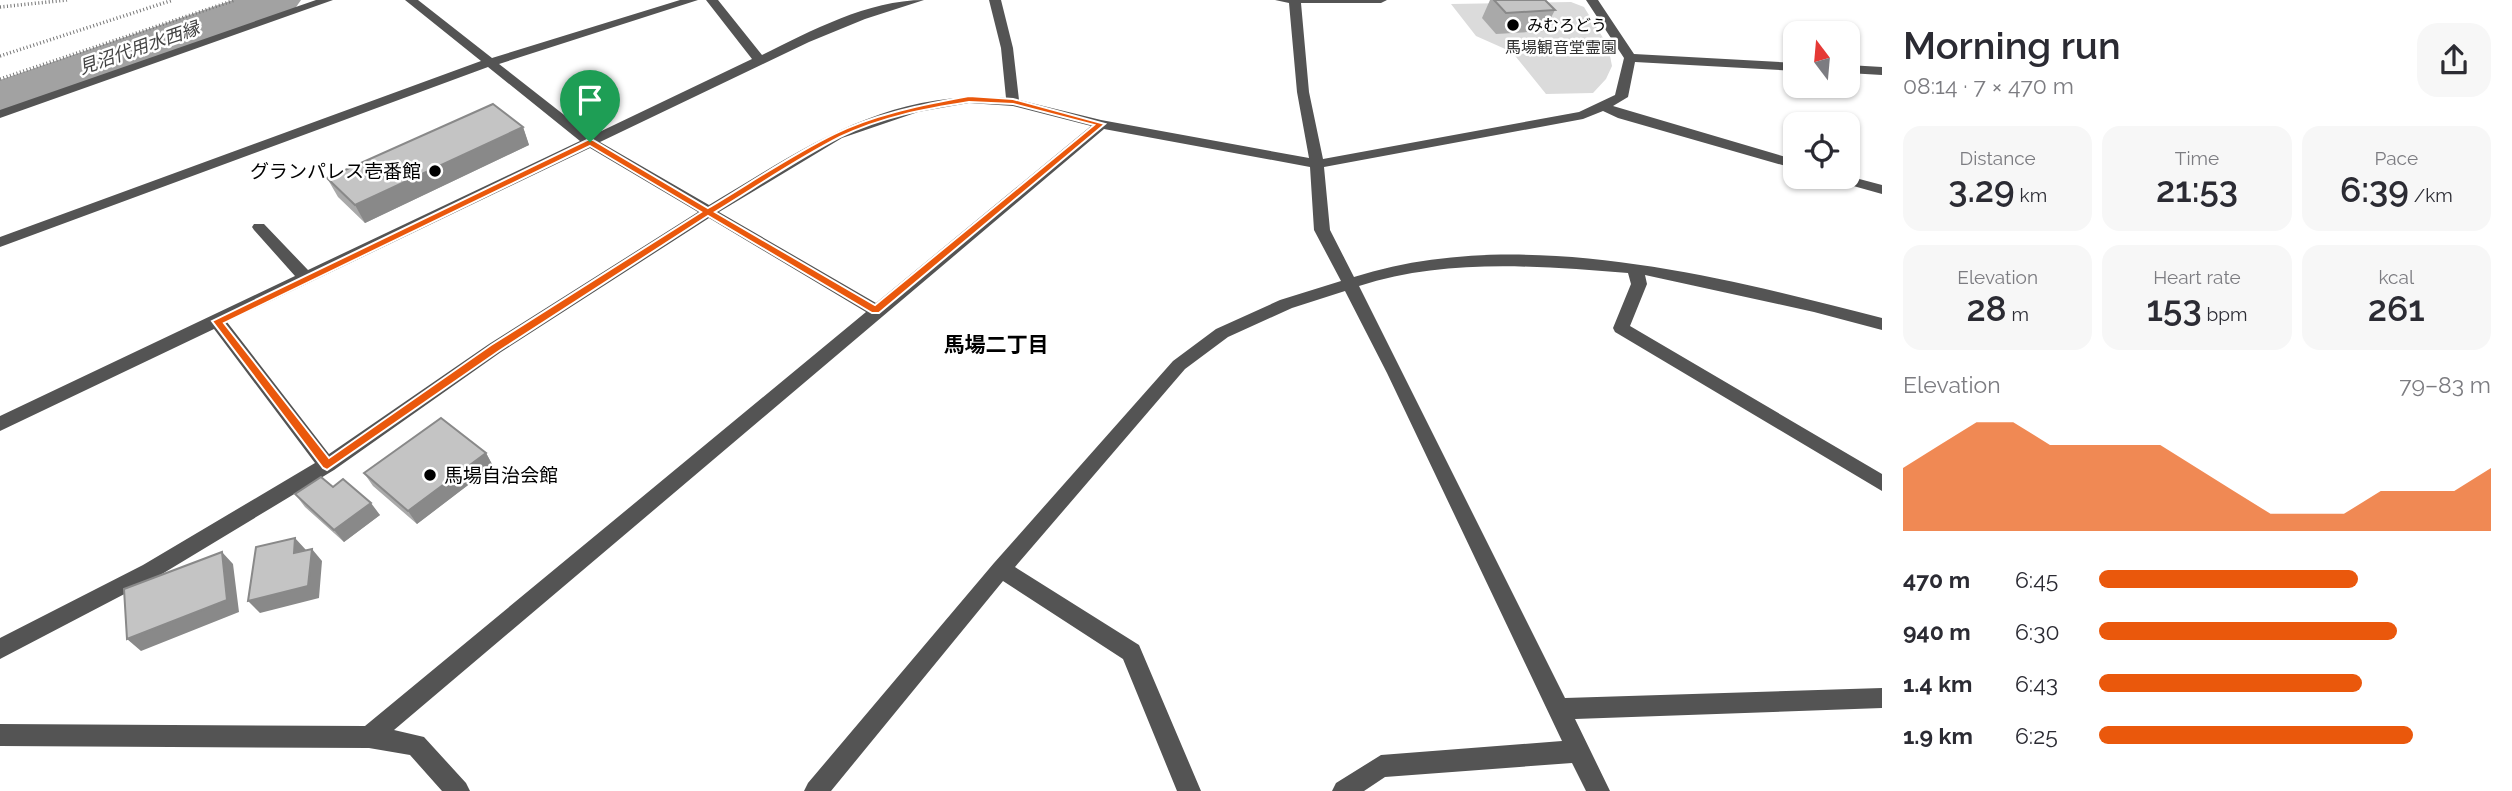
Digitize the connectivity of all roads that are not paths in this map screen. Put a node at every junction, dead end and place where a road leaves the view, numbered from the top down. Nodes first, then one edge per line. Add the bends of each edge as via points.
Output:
1 (327, 0) edge
2 (411, 0) edge
3 (692, 0) edge
4 (712, 0) edge
5 (918, 0) edge
6 (995, 0) edge
7 (1291, 0) edge
8 (1381, 0) edge
9 (1592, 0) edge
10 (1630, 58) junction
11 (760, 61) junction
12 (491, 62) junction
13 (1783, 66) edge
14 (1860, 70) edge
15 (1882, 71) edge
16 (1013, 102) junction
17 (1603, 106) junction
18 (0, 114) edge
19 (1101, 124) junction
20 (590, 142) junction
21 (1783, 161) edge
22 (1317, 163) junction
23 (1860, 184) edge
24 (1882, 190) edge
25 (708, 212) junction
26 (259, 227) dead end
27 (0, 242) edge
28 (1635, 268) junction
29 (307, 279) junction
30 (1350, 284) junction
31 (876, 310) junction
32 (217, 321) junction
33 (1882, 324) edge
34 (0, 425) edge
35 (327, 465) junction
36 (1882, 482) edge
37 (1002, 569) junction
38 (0, 649) edge
39 (1882, 698) edge
40 (1558, 709) junction
41 (0, 736) edge
42 (369, 737) junction
43 (1578, 751) junction
44 (458, 791) edge
45 (816, 791) edge
46 (1189, 791) edge
47 (1343, 791) edge
48 (1598, 791) edge

1 - 18 street
2 - 12 street
3 - 12 street
4 - 11 street
5 - 11 street via 861,16
6 - 16 street
7 - 8 street
7 - 22 street
9 - 10 street
10 - 13 street
10 - 17 street via 1621,97
11 - 20 street
12 - 20 street
12 - 27 street
14 - 15 street
16 - 19 street
16 - 25 street via 969,99 878,119 837,135
17 - 21 street
17 - 22 street via 1583,115
19 - 22 street
19 - 31 street
20 - 25 street
20 - 29 street
22 - 30 street via 1322,230
23 - 24 street
25 - 31 street
25 - 35 street via 495,348
26 - 29 street
28 - 30 street via 1529,260 1441,264
28 - 33 street
28 - 36 street via 1639,284 1621,328
29 - 32 street
30 - 37 street via 1286,304 1222,333 1180,365
30 - 40 street
31 - 42 street
32 - 34 street
32 - 35 street
35 - 38 street via 150,572
37 - 45 street
37 - 46 street via 1131,652
39 - 40 street
40 - 43 street
41 - 42 street
42 - 44 street via 416,745
43 - 47 street via 1381,766
43 - 48 street

